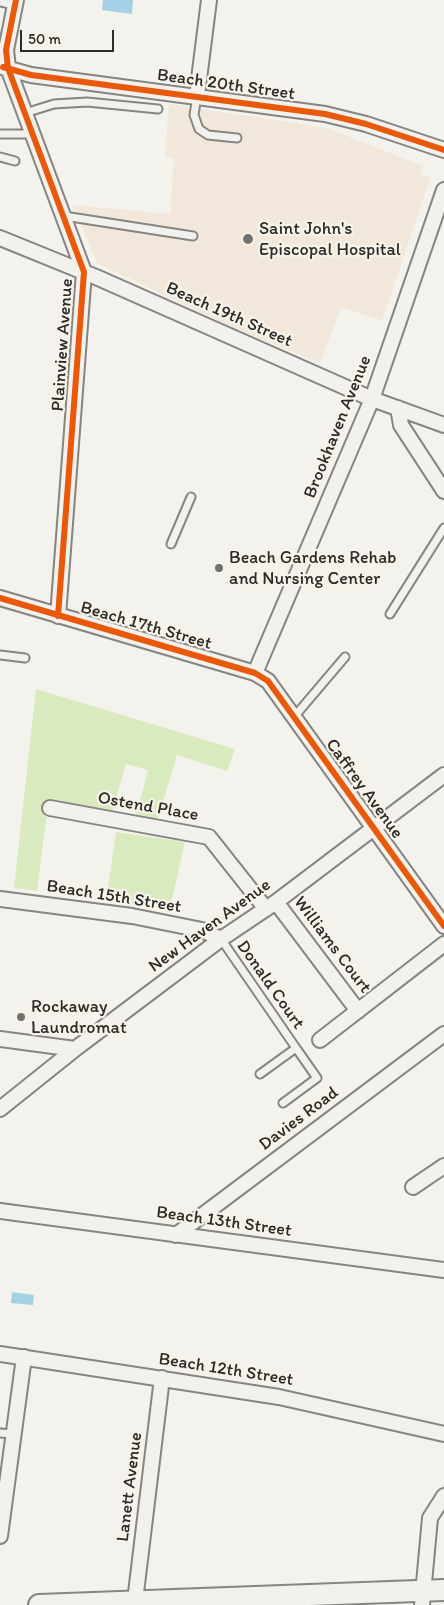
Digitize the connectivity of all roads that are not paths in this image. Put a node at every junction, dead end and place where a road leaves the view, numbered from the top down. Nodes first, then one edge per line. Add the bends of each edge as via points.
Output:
1 (210, 0) edge
2 (0, 2) edge
3 (15, 2) edge
4 (4, 67) edge
5 (148, 89) junction
6 (198, 95) junction
7 (146, 108) junction
8 (158, 109) dead end
9 (25, 113) junction
10 (0, 134) edge
11 (33, 134) junction
12 (237, 138) dead end
13 (444, 150) edge
14 (0, 157) edge
15 (15, 162) dead end
16 (444, 190) edge
17 (64, 216) junction
18 (193, 236) dead end
19 (0, 238) edge
20 (84, 272) junction
21 (372, 399) junction
22 (398, 408) junction
23 (444, 425) edge
24 (444, 491) edge
25 (191, 497) dead end
26 (444, 528) edge
27 (171, 544) dead end
28 (0, 598) edge
29 (390, 614) dead end
30 (58, 616) junction
31 (0, 654) edge
32 (345, 657) dead end
33 (24, 658) dead end
34 (255, 674) junction
35 (294, 717) junction
36 (444, 775) edge
37 (50, 808) dead end
38 (373, 828) junction
39 (0, 899) edge
40 (271, 906) junction
41 (444, 926) edge
42 (220, 939) junction
43 (444, 944) edge
44 (358, 1011) junction
45 (444, 1034) edge
46 (0, 1039) edge
47 (320, 1040) dead end
48 (296, 1048) junction
49 (75, 1049) junction
50 (260, 1074) dead end
51 (284, 1103) dead end
52 (0, 1109) edge
53 (444, 1166) edge
54 (413, 1187) dead end
55 (0, 1211) edge
56 (176, 1235) junction
57 (444, 1270) edge
58 (0, 1354) edge
59 (24, 1357) junction
60 (162, 1378) junction
61 (7, 1434) edge
62 (444, 1434) edge
63 (444, 1496) edge
64 (0, 1536) edge
65 (444, 1590) edge
66 (423, 1598) edge
67 (135, 1601) junction
68 (185, 1602) edge
69 (39, 1605) edge
70 (43, 1605) edge

1 - 6 street
2 - 3 lane
3 - 4 street, Plainview Avenue
4 - 5 street, Beach 20th Street via 31,75
4 - 9 street, Plainview Avenue
5 - 6 street, Beach 20th Street
5 - 7 lane
6 - 12 lane via 194,115 199,129 208,135
6 - 13 street, Beach 20th Street via 351,119
7 - 8 lane
7 - 9 lane via 87,102 54,104
9 - 11 street, Plainview Avenue
10 - 11 lane
11 - 17 street, Plainview Avenue
14 - 15 lane
16 - 21 street, Brookhaven Avenue
17 - 18 lane
17 - 20 street, Plainview Avenue
19 - 20 street, Beach 19th Street
20 - 21 street, Beach 19th Street
20 - 30 street, Plainview Avenue
21 - 22 street, Beach 19th Street
21 - 34 street, Brookhaven Avenue
22 - 23 street, Beach 19th Street
22 - 24 street via 401,425
25 - 27 lane
26 - 29 lane
28 - 30 street, Beach 17th Street
30 - 34 street, Beach 17th Street
31 - 33 lane
32 - 35 lane
34 - 35 street, Caffrey Avenue via 268,681
35 - 38 street, Caffrey Avenue
36 - 38 street, New Haven Avenue
37 - 40 street, Ostend Place via 209,837
38 - 40 street, New Haven Avenue
38 - 41 street, Caffrey Avenue
39 - 42 street, Beach 15th Street via 132,916 202,930
40 - 42 street, New Haven Avenue
40 - 44 street, Williams Court
42 - 48 lane, Donald Court
42 - 49 street, New Haven Avenue
43 - 44 street, Williams Court
44 - 47 street, Williams Court
45 - 56 street, Davies Road
46 - 49 street
48 - 50 lane
48 - 51 lane, Donald Court via 318,1078
49 - 52 street, New Haven Avenue
53 - 54 street
55 - 56 street, Beach 13th Street
56 - 57 street, Beach 13th Street
58 - 59 street, Beach 12th Street
59 - 60 street, Beach 12th Street
59 - 61 street
60 - 62 street, Beach 12th Street via 279,1397
60 - 67 street, Lanett Avenue
61 - 64 street
63 - 66 street via 430,1518
65 - 66 main road
66 - 68 main road
67 - 68 main road
67 - 70 main road
69 - 70 main road

